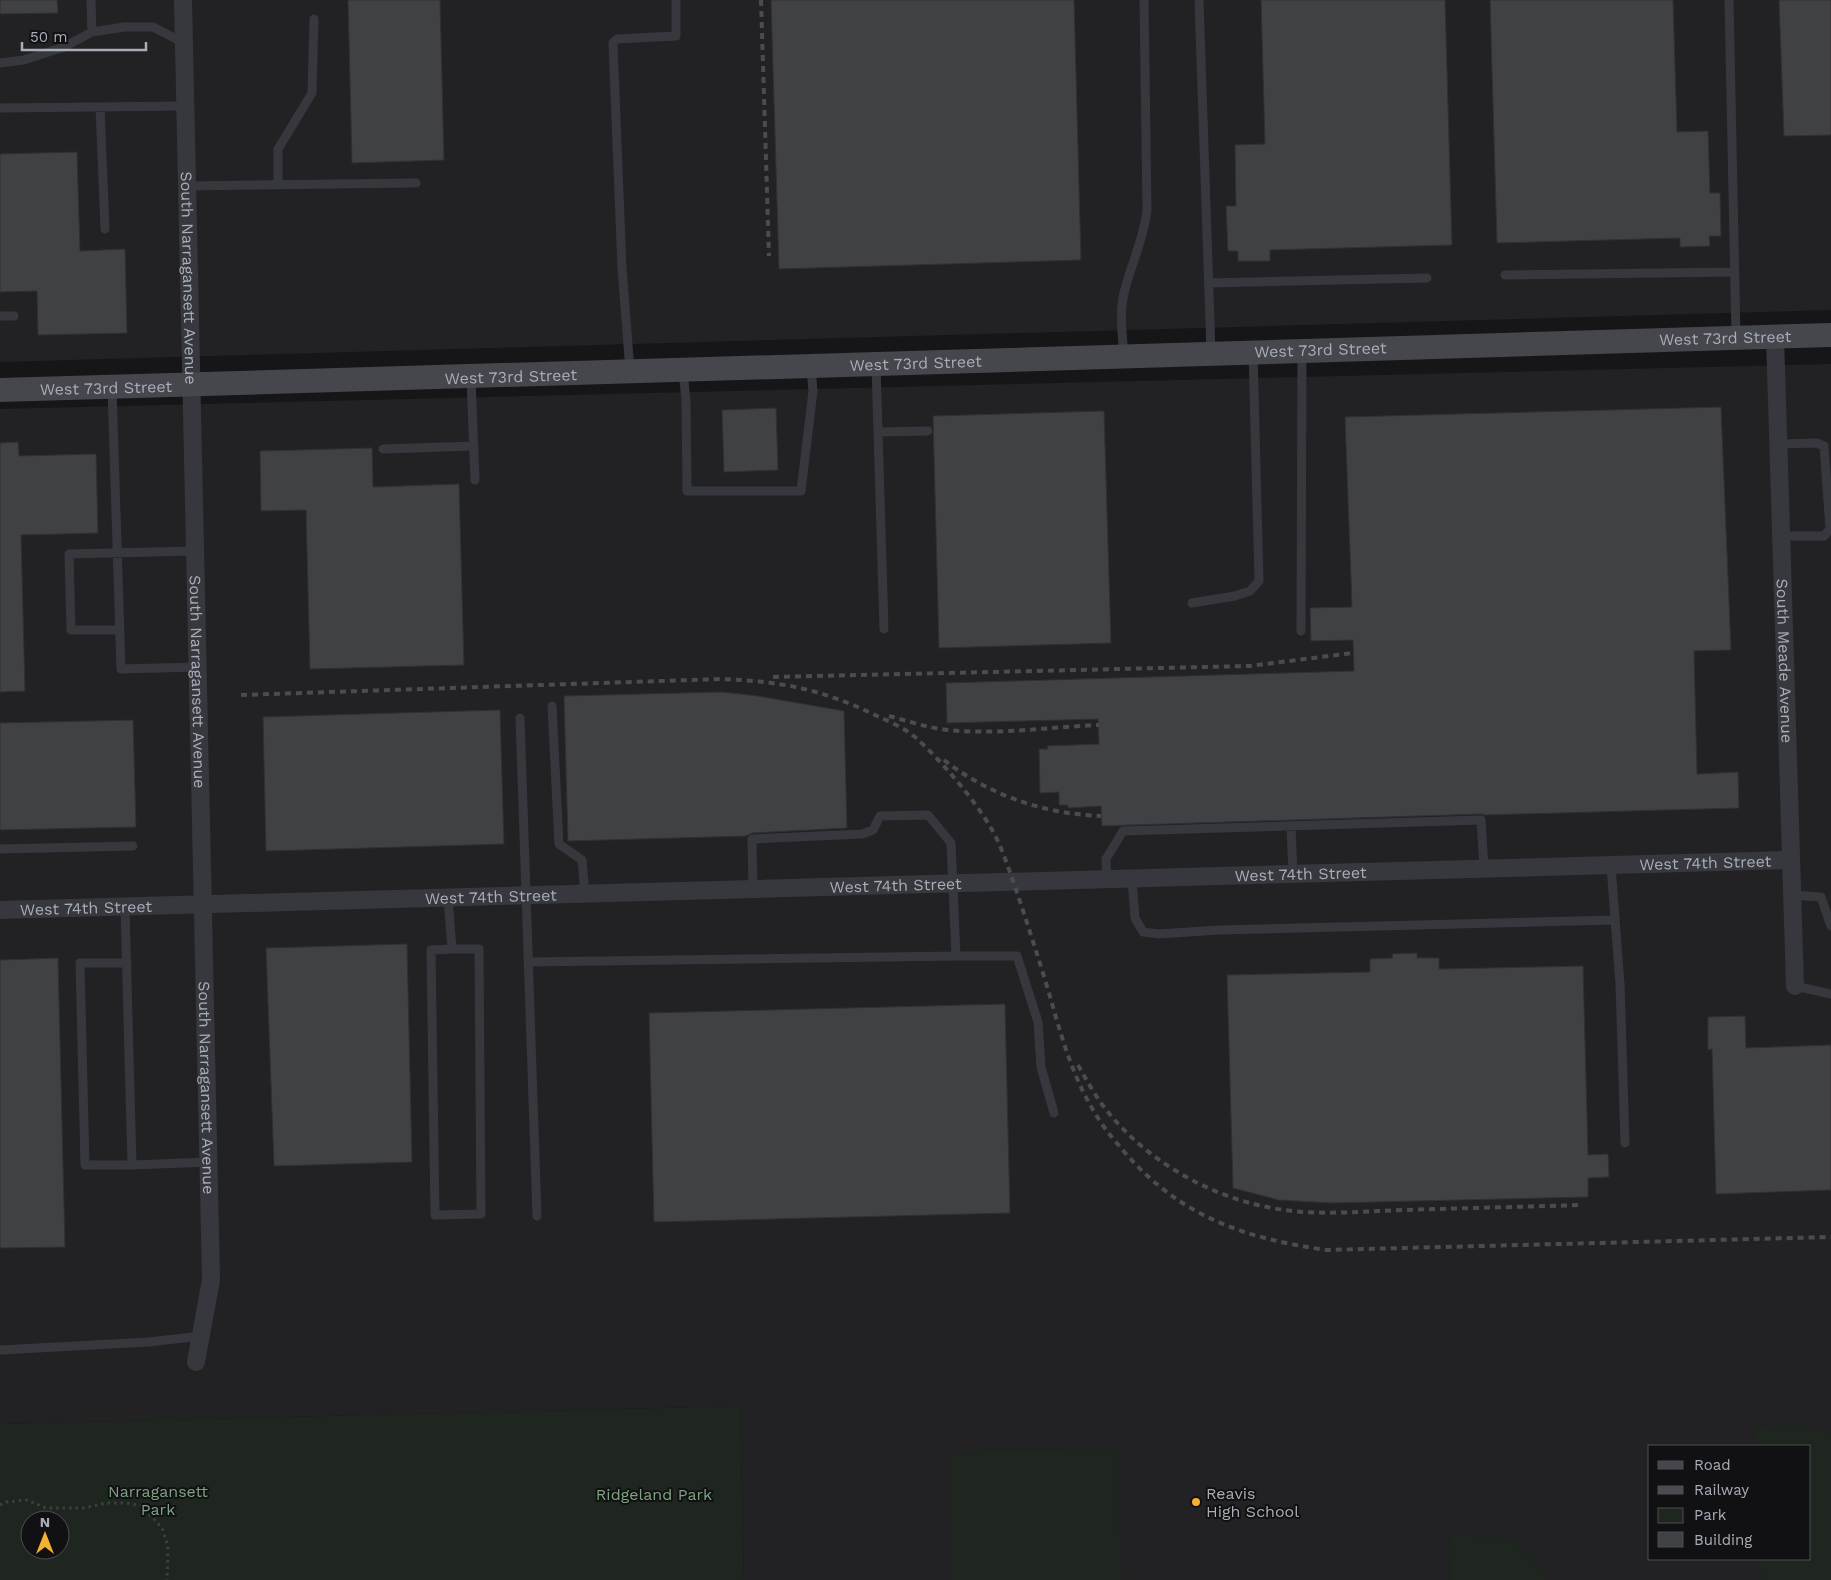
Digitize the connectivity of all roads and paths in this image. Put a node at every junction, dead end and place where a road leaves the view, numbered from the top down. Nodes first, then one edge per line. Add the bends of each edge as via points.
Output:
1 (91, 0) edge
2 (183, 0) edge
3 (676, 0) edge
4 (1144, 0) edge
5 (1199, 0) edge
6 (1729, 0) edge
7 (314, 19) dead end
8 (92, 32) junction
9 (184, 42) junction
10 (0, 63) edge
11 (100, 106) junction
12 (185, 106) junction
13 (0, 108) edge
14 (416, 183) dead end
15 (278, 184) junction
16 (187, 186) junction
17 (105, 229) dead end
18 (1735, 272) junction
19 (1505, 275) dead end
20 (1427, 278) dead end
21 (1209, 283) junction
22 (0, 316) edge
23 (14, 316) dead end
24 (1831, 335) edge
25 (1775, 336) junction
26 (1736, 337) junction
27 (1302, 350) junction
28 (1252, 351) junction
29 (1211, 352) junction
30 (1124, 355) junction
31 (876, 363) junction
32 (811, 365) junction
33 (683, 369) junction
34 (630, 371) junction
35 (471, 376) junction
36 (192, 386) junction
37 (112, 387) junction
38 (0, 390) edge
39 (928, 431) dead end
40 (878, 432) junction
41 (1779, 444) junction
42 (474, 446) junction
43 (383, 448) dead end
44 (475, 480) dead end
45 (1781, 536) junction
46 (196, 551) junction
47 (117, 553) junction
48 (1192, 603) dead end
49 (884, 629) dead end
50 (119, 630) junction
51 (1301, 631) dead end
52 (198, 668) junction
53 (552, 706) dead end
54 (520, 718) dead end
55 (1291, 826) junction
56 (133, 846) dead end
57 (0, 849) edge
58 (1791, 860) junction
59 (1611, 866) junction
60 (1484, 869) junction
61 (1293, 874) junction
62 (1132, 879) junction
63 (1107, 880) junction
64 (952, 883) junction
65 (753, 889) junction
66 (585, 894) junction
67 (526, 895) junction
68 (1792, 895) junction
69 (448, 898) junction
70 (203, 905) junction
71 (125, 907) junction
72 (0, 910) edge
73 (1615, 920) junction
74 (1831, 926) edge
75 (452, 948) junction
76 (956, 956) junction
77 (528, 962) junction
78 (127, 963) junction
79 (1795, 986) joint
80 (1831, 994) edge
81 (1054, 1113) dead end
82 (1625, 1143) dead end
83 (208, 1162) junction
84 (132, 1165) junction
85 (536, 1216) dead end
86 (201, 1336) junction
87 (0, 1350) edge
88 (196, 1362) dead end
89 (0, 1505) edge
90 (168, 1580) edge

1 - 8 lane
2 - 9 street, South Narragansett Avenue
3 - 34 lane via 676,36 616,40 613,43 622,268
4 - 30 lane via 1147,210 1142,239 1124,296
5 - 21 lane
6 - 18 lane
7 - 15 lane via 312,93 278,149
8 - 9 lane via 153,27
8 - 10 lane via 64,47 24,60
9 - 12 street, South Narragansett Avenue
11 - 12 lane
11 - 13 lane
11 - 17 lane
12 - 16 street, South Narragansett Avenue
14 - 15 lane
15 - 16 lane
16 - 36 street, South Narragansett Avenue
18 - 19 lane
18 - 26 lane
20 - 21 lane
21 - 29 lane
22 - 23 lane
24 - 25 street, West 73rd Street
25 - 26 street, West 73rd Street
25 - 41 street, South Meade Avenue
26 - 27 street, West 73rd Street
27 - 28 street, West 73rd Street
27 - 51 lane
28 - 29 street, West 73rd Street
28 - 48 lane via 1259,581 1250,591 1235,596
29 - 30 street, West 73rd Street
30 - 31 street, West 73rd Street
31 - 32 street, West 73rd Street
31 - 40 lane
32 - 33 street, West 73rd Street
32 - 33 lane via 813,391 801,491 687,491
33 - 34 street, West 73rd Street
34 - 35 street, West 73rd Street
35 - 36 street, West 73rd Street
35 - 42 lane
36 - 37 street, West 73rd Street
36 - 46 street, South Narragansett Avenue
37 - 38 street, West 73rd Street
37 - 47 lane
39 - 40 lane
40 - 49 lane
41 - 45 street, South Meade Avenue
41 - 45 lane via 1817,443 1824,446 1830,529 1824,536
42 - 43 lane
42 - 44 lane
45 - 58 street, South Meade Avenue
46 - 47 lane
46 - 52 street, South Narragansett Avenue
47 - 50 lane
47 - 50 lane via 69,554 71,630
50 - 52 lane via 121,669
52 - 70 street, South Narragansett Avenue
53 - 66 lane via 559,844 582,860
54 - 67 lane
55 - 60 lane via 1481,820
55 - 61 lane
55 - 63 lane via 1123,832 1106,859
56 - 57 lane
58 - 59 street, West 74th Street
58 - 68 street, South Meade Avenue
59 - 60 street, West 74th Street
59 - 73 lane
60 - 61 street, West 74th Street
61 - 62 street, West 74th Street
62 - 63 street, West 74th Street
62 - 73 lane via 1135,918 1143,932 1159,934
63 - 64 street, West 74th Street
64 - 65 street, West 74th Street
64 - 65 lane via 950,843 928,815 880,816 873,830 862,834 752,839
64 - 76 lane
65 - 66 street, West 74th Street
66 - 67 street, West 74th Street
67 - 69 street, West 74th Street
67 - 77 lane
68 - 74 lane via 1821,897
68 - 79 street, South Meade Avenue
69 - 70 street, West 74th Street
69 - 75 lane
70 - 71 street, West 74th Street
70 - 83 street, South Narragansett Avenue
71 - 72 street, West 74th Street
71 - 78 lane
73 - 82 lane
75 - 75 lane via 479,948 481,1214 435,1215 431,950
76 - 77 lane
76 - 81 lane via 1017,956 1038,1022 1041,1067
77 - 85 lane
78 - 84 lane
78 - 84 lane via 80,963 85,1165
79 - 80 lane
83 - 84 lane
83 - 86 street, South Narragansett Avenue via 211,1280
86 - 87 lane
86 - 88 street, South Narragansett Avenue
89 - 90 path via 27,1500 46,1508 84,1508 107,1503 142,1506 162,1528 168,1546

